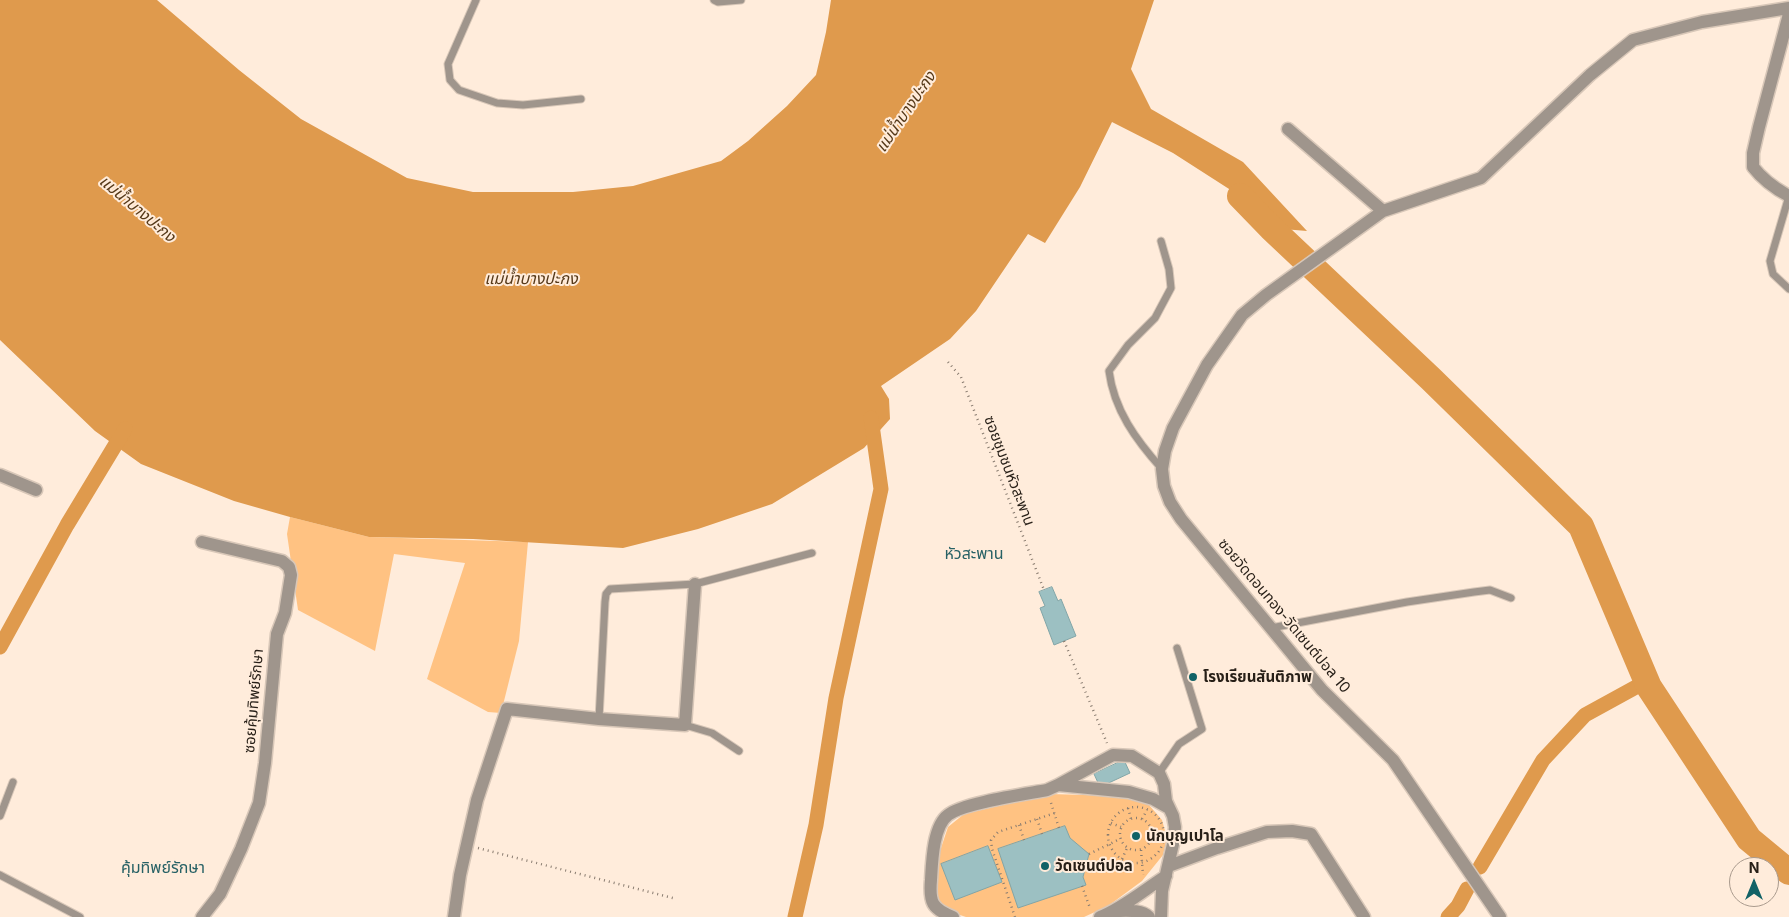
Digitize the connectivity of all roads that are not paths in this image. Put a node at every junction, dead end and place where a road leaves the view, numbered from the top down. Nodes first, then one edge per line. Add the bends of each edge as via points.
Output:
1 (476, 0) edge
2 (714, 0) edge
3 (741, 0) edge
4 (1789, 8) edge
5 (1789, 14) edge
6 (581, 99) dead end
7 (1288, 128) dead end
8 (1789, 196) edge
9 (1383, 211) junction
10 (1161, 241) dead end
11 (1789, 289) edge
12 (1162, 469) junction
13 (0, 475) edge
14 (36, 490) dead end
15 (202, 542) dead end
16 (812, 552) dead end
17 (695, 584) junction
18 (1511, 598) dead end
19 (1271, 628) junction
20 (1177, 648) dead end
21 (599, 719) junction
22 (685, 725) junction
23 (739, 751) dead end
24 (1160, 773) junction
25 (13, 782) dead end
26 (1052, 787) junction
27 (1170, 808) junction
28 (0, 816) edge
29 (1167, 871) junction
30 (0, 875) edge
31 (1115, 911) junction
32 (1095, 913) edge
33 (80, 917) edge
34 (202, 917) edge
35 (454, 917) edge
36 (953, 917) edge
37 (1149, 917) edge
38 (1161, 917) edge
39 (1364, 917) edge
40 (1500, 917) edge

1 - 6 lane via 448,64 450,80 458,90 497,103 523,105
2 - 3 lane
4 - 9 street, ซอยวัดดอนทอง-วัดเซนต์ปอล 10 via 1702,22 1633,40 1590,75 1482,178
5 - 8 street via 1759,127 1753,167 1760,177
7 - 9 street
8 - 11 lane via 1770,261 1773,274
9 - 12 street, ซอยวัดดอนทอง-วัดเซนต์ปอล 10 via 1266,295 1242,316 1207,365 1172,428
10 - 12 lane via 1171,288 1155,318 1128,345 1109,371 1111,387 1129,427
12 - 19 street, ซอยวัดดอนทอง-วัดเซนต์ปอล 10 via 1170,502 1181,519
13 - 14 street
15 - 34 street, ซอยคุ้มทิพย์รักษา via 282,561 289,567 291,575 285,613 277,634 259,803 220,894
16 - 17 lane
17 - 21 lane via 617,588 606,594
17 - 22 street
18 - 19 lane via 1490,590 1474,592
19 - 40 street, ซอยวัดดอนทอง-วัดเซนต์ปอล 10 via 1322,690 1393,760
20 - 24 lane via 1202,730 1180,744
21 - 22 street
21 - 35 street via 507,709 477,800
22 - 23 lane via 712,733
24 - 26 street via 1132,756 1113,756
24 - 27 street
25 - 28 lane
26 - 27 street via 1129,792
26 - 36 street via 963,807 947,815 938,830 930,889 931,903
27 - 29 street via 1175,827
29 - 31 street
29 - 38 street
29 - 39 street via 1217,848 1267,832 1311,834
30 - 33 lane
31 - 32 street
31 - 37 street via 1134,911

